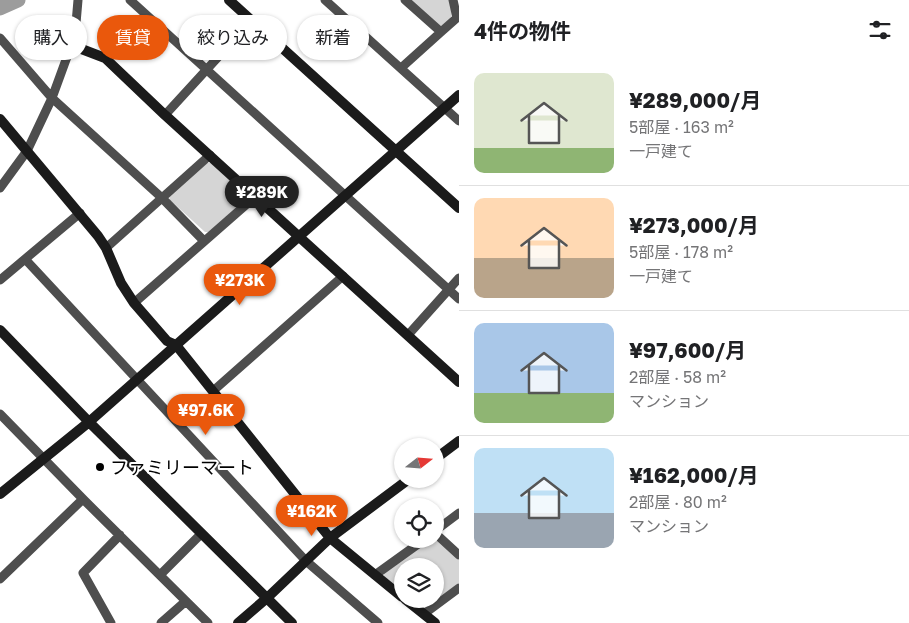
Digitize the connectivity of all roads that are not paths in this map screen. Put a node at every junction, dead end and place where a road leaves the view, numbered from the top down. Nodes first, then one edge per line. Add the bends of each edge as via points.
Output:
1 (78, 0) edge
2 (130, 0) edge
3 (229, 0) edge
4 (325, 0) edge
5 (405, 0) edge
6 (453, 0) edge
7 (77, 15) edge
8 (246, 15) edge
9 (458, 17) edge
10 (441, 32) junction
11 (0, 38) edge
12 (87, 51) edge
13 (287, 52) edge
14 (66, 60) edge
15 (215, 60) edge
16 (401, 68) junction
17 (206, 70) junction
18 (459, 95) edge
19 (52, 98) junction
20 (444, 108) junction
21 (166, 114) junction
22 (0, 119) edge
23 (459, 122) edge
24 (27, 151) junction
25 (396, 151) junction
26 (210, 155) junction
27 (0, 188) edge
28 (256, 196) junction
29 (345, 196) junction
30 (162, 198) junction
31 (459, 208) edge
32 (80, 214) junction
33 (300, 236) junction
34 (204, 241) junction
35 (106, 248) junction
36 (26, 259) junction
37 (343, 276) junction
38 (459, 278) edge
39 (0, 280) edge
40 (449, 290) junction
41 (459, 300) edge
42 (134, 303) junction
43 (0, 330) edge
44 (408, 334) junction
45 (176, 345) junction
46 (137, 379) junction
47 (459, 382) edge
48 (213, 391) junction
49 (0, 414) edge
50 (89, 422) junction
51 (459, 441) edge
52 (444, 452) edge
53 (44, 459) junction
54 (397, 488) edge
55 (0, 494) edge
56 (83, 499) junction
57 (459, 513) edge
58 (444, 525) edge
59 (201, 534) junction
60 (120, 536) junction
61 (330, 538) junction
62 (444, 541) edge
63 (413, 548) edge
64 (459, 555) edge
65 (306, 561) junction
66 (160, 575) junction
67 (376, 575) junction
68 (0, 579) edge
69 (459, 588) edge
70 (394, 590) edge
71 (267, 598) junction
72 (186, 601) junction
73 (416, 608) edge
74 (424, 614) junction
75 (111, 623) edge
76 (161, 623) edge
77 (208, 623) edge
78 (238, 623) edge
79 (292, 623) edge
80 (378, 623) edge
81 (435, 623) edge

1 - 7 street
2 - 17 street
3 - 8 street
4 - 16 street
5 - 10 street
6 - 9 street
9 - 10 street
10 - 16 street
11 - 19 street
12 - 21 street via 105,58
13 - 25 street
14 - 19 street
15 - 17 street
16 - 20 street
17 - 21 street
17 - 29 street
18 - 20 street
19 - 24 street
19 - 30 street
20 - 23 street
20 - 25 street
21 - 26 street
22 - 24 street
24 - 27 street
24 - 32 street
25 - 29 street
25 - 31 street
26 - 28 street
26 - 30 street
28 - 33 street
28 - 34 street
29 - 33 street
29 - 40 street
30 - 34 street
30 - 35 street
32 - 35 street
32 - 36 street
33 - 37 street
33 - 45 street
34 - 42 street
35 - 42 street via 121,283
36 - 39 street
36 - 46 street
37 - 44 street
37 - 48 street
38 - 40 street
40 - 41 street
40 - 44 street
42 - 45 street via 167,341
43 - 50 street
44 - 47 street
45 - 46 street
45 - 48 street
46 - 50 street
46 - 65 street
48 - 61 street
49 - 53 street
50 - 53 street
50 - 59 street
51 - 52 street
53 - 55 street
53 - 56 street
54 - 61 street
56 - 60 street
56 - 68 street
57 - 58 street
59 - 66 street
59 - 71 street
60 - 66 street
60 - 75 street via 83,573
61 - 65 street
61 - 67 street
62 - 64 street
63 - 67 street
65 - 71 street
65 - 80 street
66 - 72 street
67 - 70 street
69 - 74 street
71 - 78 street
71 - 79 street
72 - 76 street
72 - 77 street
73 - 74 street
74 - 81 street

